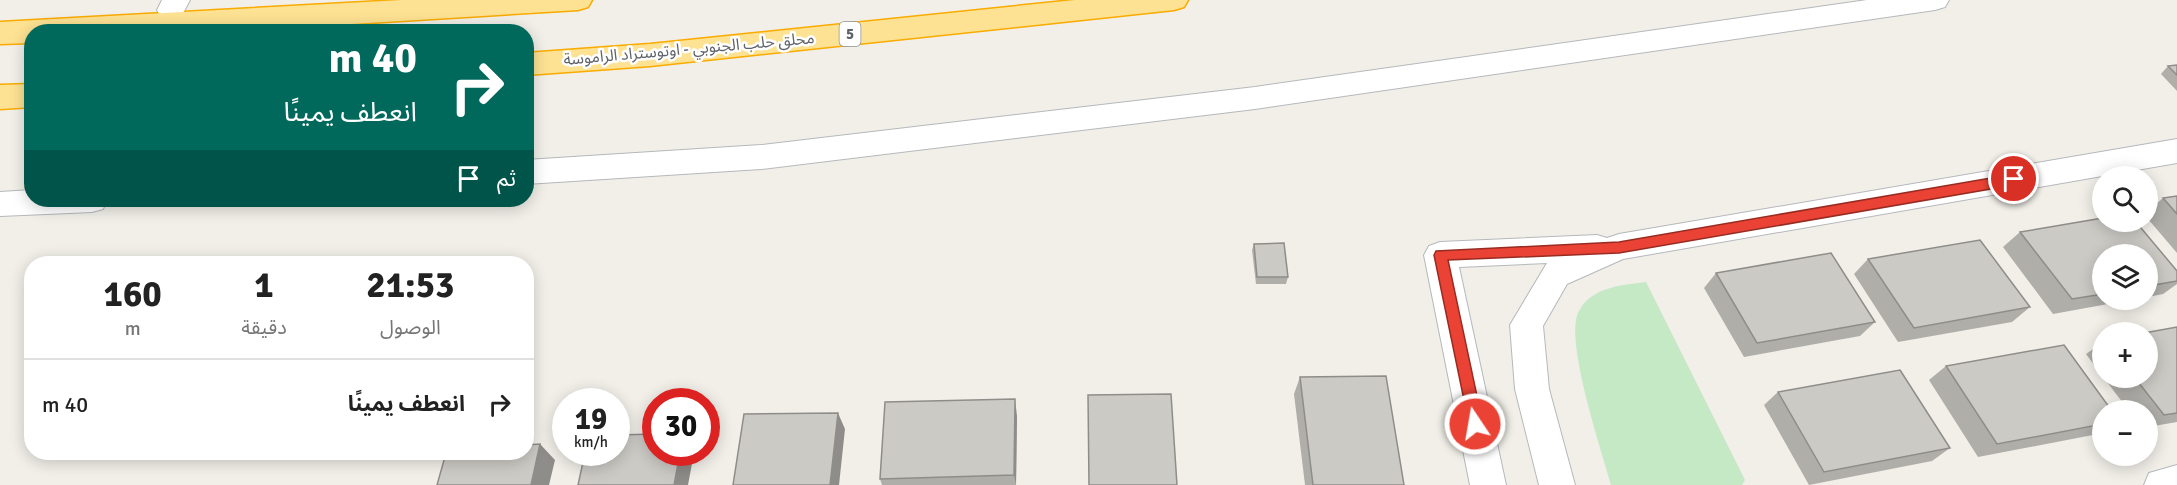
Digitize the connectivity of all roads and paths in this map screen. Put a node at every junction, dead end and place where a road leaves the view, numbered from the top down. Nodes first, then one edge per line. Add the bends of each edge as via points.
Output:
1 (578, 0) edge
2 (1174, 0) edge
3 (1935, 0) edge
4 (169, 24) edge
5 (24, 32) edge
6 (0, 33) edge
7 (534, 63) edge
8 (24, 96) edge
9 (0, 97) edge
10 (2177, 151) edge
11 (534, 171) edge
12 (24, 203) edge
13 (0, 204) edge
14 (1619, 247) junction
15 (1488, 485) edge
16 (1557, 485) edge

1 - 4 highway
2 - 7 highway, محلق حلب الجنوبي - اوتوستراد الراموسة / 5 via 650,55
3 - 11 street via 1243,99 761,157
5 - 6 highway
8 - 9 highway
10 - 14 street
12 - 13 street
14 - 15 street via 1440,255
14 - 16 street via 1556,274 1526,325 1532,388

